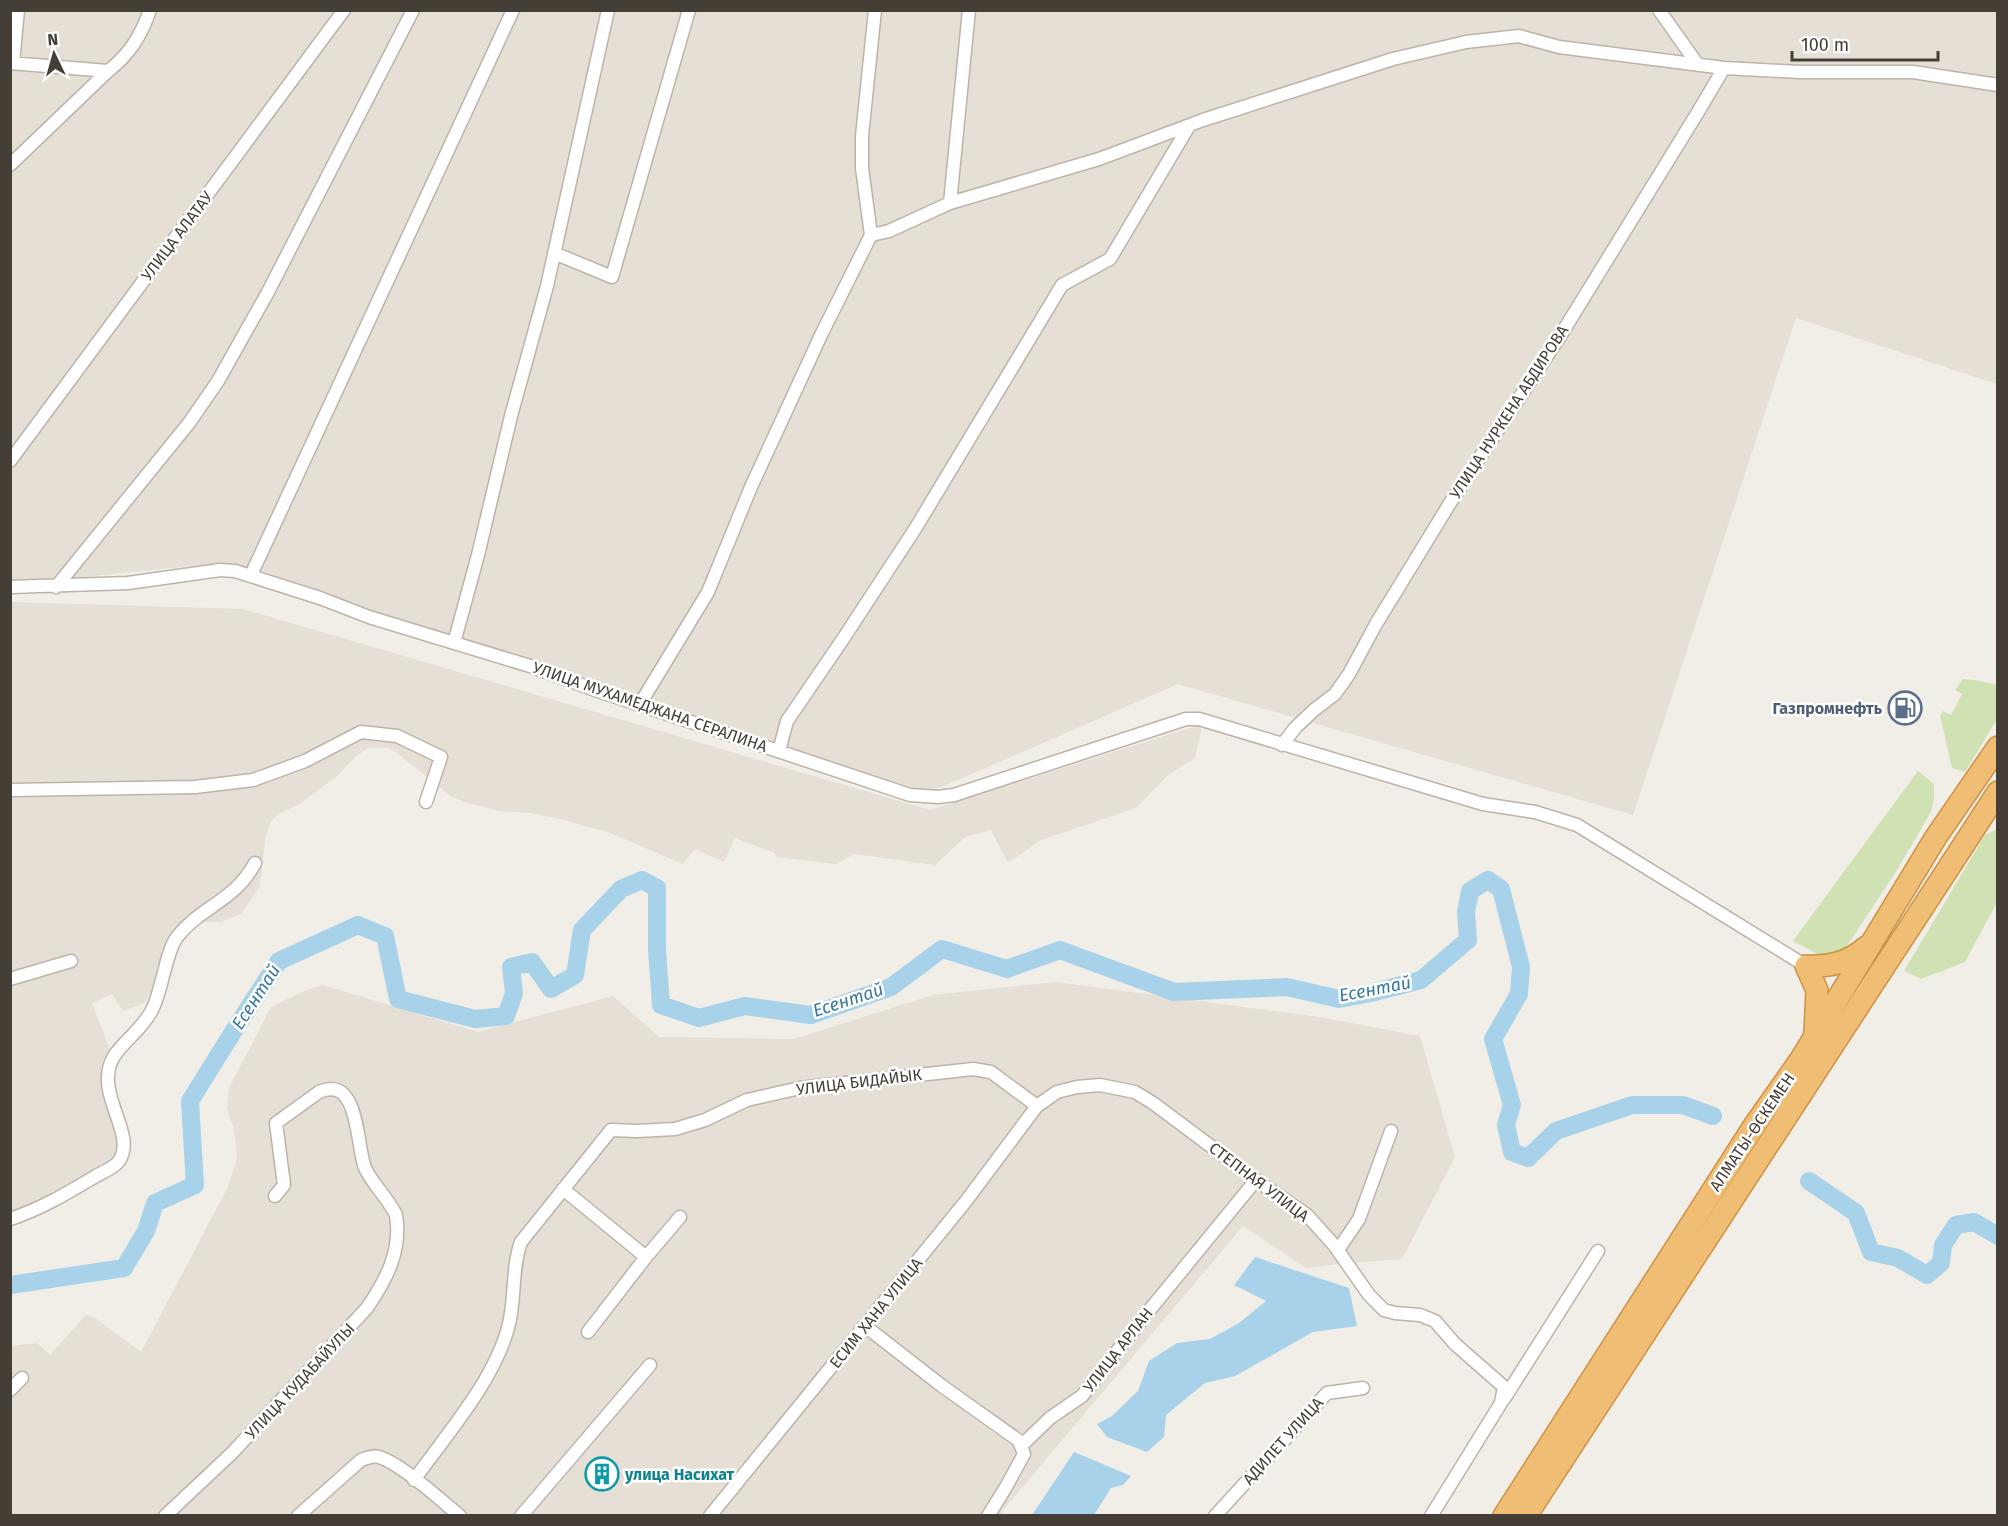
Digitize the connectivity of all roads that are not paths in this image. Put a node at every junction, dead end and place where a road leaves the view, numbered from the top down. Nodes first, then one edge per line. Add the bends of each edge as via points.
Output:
1 (18, 10) edge
2 (150, 10) edge
3 (344, 10) edge
4 (412, 10) edge
5 (513, 10) edge
6 (608, 10) edge
7 (689, 10) edge
8 (875, 10) edge
9 (969, 10) edge
10 (1659, 10) edge
11 (12, 63) edge
12 (1698, 65) junction
13 (1724, 68) junction
14 (108, 71) junction
15 (1998, 85) edge
16 (1190, 126) junction
17 (10, 165) edge
18 (950, 203) junction
19 (872, 236) junction
20 (554, 253) junction
21 (10, 461) edge
22 (251, 575) junction
23 (10, 587) edge
24 (56, 587) junction
25 (454, 643) junction
26 (640, 704) junction
27 (1282, 745) junction
28 (1998, 747) edge
29 (779, 751) junction
30 (10, 790) edge
31 (1998, 792) edge
32 (426, 802) dead end
33 (255, 863) dead end
34 (1875, 938) junction
35 (71, 961) dead end
36 (1806, 966) junction
37 (10, 979) edge
38 (1815, 1038) junction
39 (1037, 1106) junction
40 (1391, 1131) dead end
41 (1256, 1180) junction
42 (563, 1189) junction
43 (275, 1196) dead end
44 (680, 1217) dead end
45 (10, 1219) edge
46 (1338, 1250) junction
47 (1598, 1251) dead end
48 (646, 1257) junction
49 (865, 1326) junction
50 (588, 1332) dead end
51 (650, 1365) dead end
52 (22, 1378) dead end
53 (1363, 1388) dead end
54 (10, 1390) edge
55 (1501, 1403) junction
56 (1021, 1446) junction
57 (414, 1480) junction
58 (165, 1515) edge
59 (298, 1515) edge
60 (460, 1515) edge
61 (521, 1515) edge
62 (710, 1515) edge
63 (988, 1515) edge
64 (1215, 1515) edge
65 (1431, 1515) edge
66 (1504, 1515) edge
67 (1526, 1515) edge

1 - 11 street
2 - 14 street via 141,33 123,60
3 - 21 street, УЛИЦА АЛАТАУ
4 - 24 street via 268,292 218,381 189,423
5 - 22 street
6 - 20 street
7 - 20 street via 612,277
8 - 19 street via 862,136 862,168
9 - 18 street
10 - 12 street
11 - 14 street
12 - 13 street
12 - 16 street via 1559,47 1519,36 1466,42 1393,60
13 - 15 street via 1913,72
13 - 27 street, УЛИЦА НУРКЕНА АБДИРОВА via 1562,333 1455,495 1349,674 1335,694 1295,728
14 - 17 street
16 - 18 street via 1099,159
16 - 29 street via 1110,259 1062,285 915,529 787,721
18 - 19 street
19 - 26 street via 817,343 708,592
20 - 25 street
22 - 24 street, УЛИЦА МУХАМЕДЖАНА СЕРАЛИНА via 220,570 128,583
22 - 25 street, УЛИЦА МУХАМЕДЖАНА СЕРАЛИНА
23 - 24 street, УЛИЦА МУХАМЕДЖАНА СЕРАЛИНА
25 - 26 street, УЛИЦА МУХАМЕДЖАНА СЕРАЛИНА
26 - 29 street, УЛИЦА МУХАМЕДЖАНА СЕРАЛИНА
27 - 29 street, УЛИЦА МУХАМЕДЖАНА СЕРАЛИНА via 1199,719 1186,719 938,797 910,795
27 - 36 street, УЛИЦА МУХАМЕДЖАНА СЕРАЛИНА via 1483,804 1577,825
28 - 34 highway, АЛМАТЫ-ӨСКЕМЕН via 1936,837
30 - 32 street via 195,787 253,780 305,761 361,732 397,736 441,757
31 - 67 highway, АЛМАТЫ-ӨСКЕМЕН
33 - 45 street via 248,878 184,927 174,940 152,1011 114,1057 107,1076 123,1136 124,1151 117,1163 59,1198
34 - 36 highway via 1841,963
34 - 38 highway, АЛМАТЫ-ӨСКЕМЕН
35 - 37 street
36 - 38 highway via 1816,990
38 - 66 highway, АЛМАТЫ-ӨСКЕМЕН via 1754,1126
39 - 41 street, СТЕПНАЯ УЛИЦА via 1057,1092 1077,1087 1135,1092
39 - 42 street, УЛИЦА БИДАЙЫК via 992,1071 973,1069 800,1088 747,1100 705,1120 675,1128 611,1130
39 - 49 street, ЕСИМ ХАНА УЛИЦА
40 - 46 street via 1359,1219
41 - 46 street, СТЕПНАЯ УЛИЦА via 1307,1215
41 - 56 street, УЛИЦА АРЛАН via 1082,1396 1050,1418
42 - 48 street
42 - 57 street via 521,1242 509,1327 486,1380
43 - 58 street, УЛИЦА КУДАБАЙУЛЫ via 284,1185 276,1123 327,1088 343,1093 355,1115 366,1169 391,1205 398,1224 386,1281 368,1308 232,1453
44 - 48 street
46 - 55 street, СТЕПНАЯ УЛИЦА via 1384,1310 1435,1321 1504,1387
47 - 55 street
48 - 50 street
49 - 56 street
49 - 62 street, ЕСИМ ХАНА УЛИЦА
51 - 61 street
52 - 54 street
53 - 64 street, АДИЛЕТ УЛИЦА via 1327,1393
55 - 65 street
56 - 63 street via 1024,1454
57 - 59 street via 372,1456 361,1460
57 - 60 street

